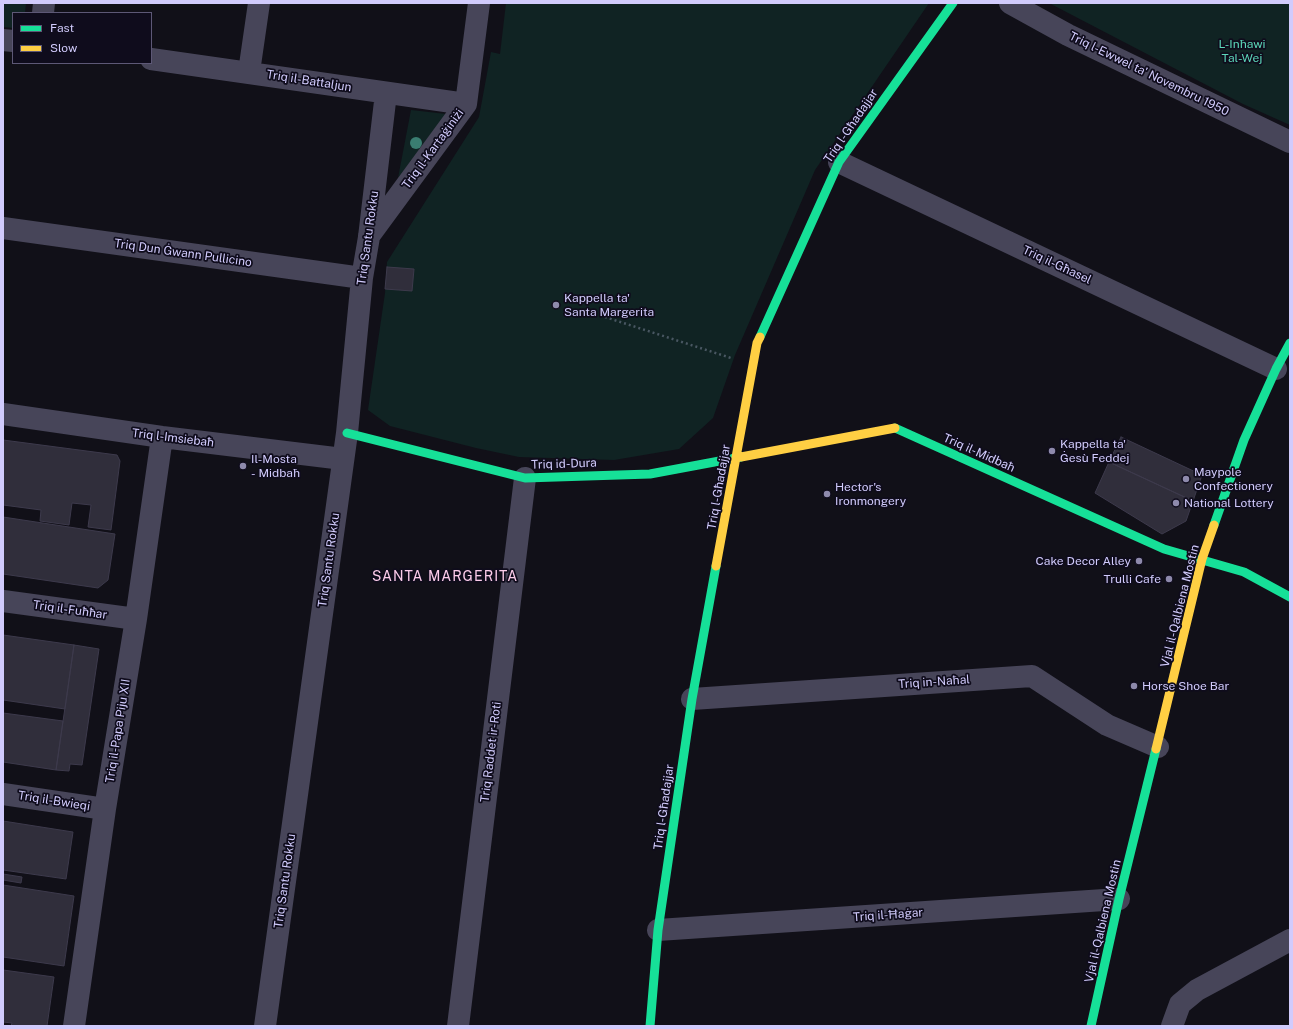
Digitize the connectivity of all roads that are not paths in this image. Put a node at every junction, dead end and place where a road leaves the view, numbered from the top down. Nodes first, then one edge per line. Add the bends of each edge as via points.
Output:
1 (259, 3) edge
2 (479, 3) edge
3 (953, 3) edge
4 (1010, 3) edge
5 (152, 59) edge
6 (249, 72) junction
7 (386, 93) junction
8 (466, 104) junction
9 (1290, 142) edge
10 (839, 162) junction
11 (3, 228) edge
12 (369, 237) junction
13 (362, 278) junction
14 (1290, 343) edge
15 (1276, 369) junction
16 (3, 414) edge
17 (347, 433) junction
18 (162, 437) junction
19 (737, 457) junction
20 (344, 459) junction
21 (525, 478) junction
22 (1202, 559) junction
23 (1290, 597) edge
24 (3, 601) edge
25 (136, 619) junction
26 (692, 699) junction
27 (1158, 746) junction
28 (3, 794) edge
29 (105, 809) junction
30 (1119, 899) junction
31 (658, 930) junction
32 (1290, 940) edge
33 (74, 1026) edge
34 (265, 1026) edge
35 (458, 1026) edge
36 (650, 1026) edge
37 (1091, 1026) edge
38 (1172, 1026) edge

1 - 6 street
2 - 8 street, Triq il-Kartaġiniżi
3 - 10 street, Triq l-Għadajjar
4 - 9 street, Triq l-Ewwel ta' Novembru 1950 via 1068,35
5 - 6 street, Triq il-Battaljun
6 - 7 street, Triq il-Battaljun
7 - 8 street, Triq il-Battaljun
7 - 12 street, Triq Santu Rokku
8 - 12 street, Triq il-Kartaġiniżi
10 - 15 street, Triq il-Għasel
10 - 19 street, Triq l-Għadajjar via 757,343
11 - 13 street, Triq Dun Ġwann Pullicino
12 - 13 street, Triq Santu Rokku
13 - 17 street, Triq Santu Rokku
14 - 15 street, Vjal il-Qalbiena Mostin
15 - 22 street, Vjal il-Qalbiena Mostin via 1244,440
16 - 18 street, Triq l-Imsiebaħ
17 - 20 street, Triq Santu Rokku
17 - 21 street, Triq id-Dura
18 - 20 street, Triq l-Imsiebaħ
18 - 25 street, Triq il-Papa Piju XII
19 - 21 street, Triq id-Dura via 650,474
19 - 22 street, Triq il-Midbaħ via 894,427 1164,549
19 - 26 street, Triq l-Għadajjar
20 - 34 street, Triq Santu Rokku
21 - 35 street, Triq Raddet ir-Roti
22 - 23 street, Triq il-Midbaħ via 1244,572
22 - 27 street, Vjal il-Qalbiena Mostin
24 - 25 street, Triq il-Fuħħar
25 - 29 street, Triq il-Papa Piju XII
26 - 27 street, Triq in-Naħal via 1032,676 1107,726
26 - 31 street, Triq l-Għadajjar
27 - 30 street, Vjal il-Qalbiena Mostin
28 - 29 street, Triq il-Bwieqi
29 - 33 street, Triq il-Papa Piju XII
30 - 31 street, Triq il-Ħaġar
30 - 37 street, Vjal il-Qalbiena Mostin
31 - 36 street, Triq l-Għadajjar
32 - 38 street via 1197,990 1180,1004

